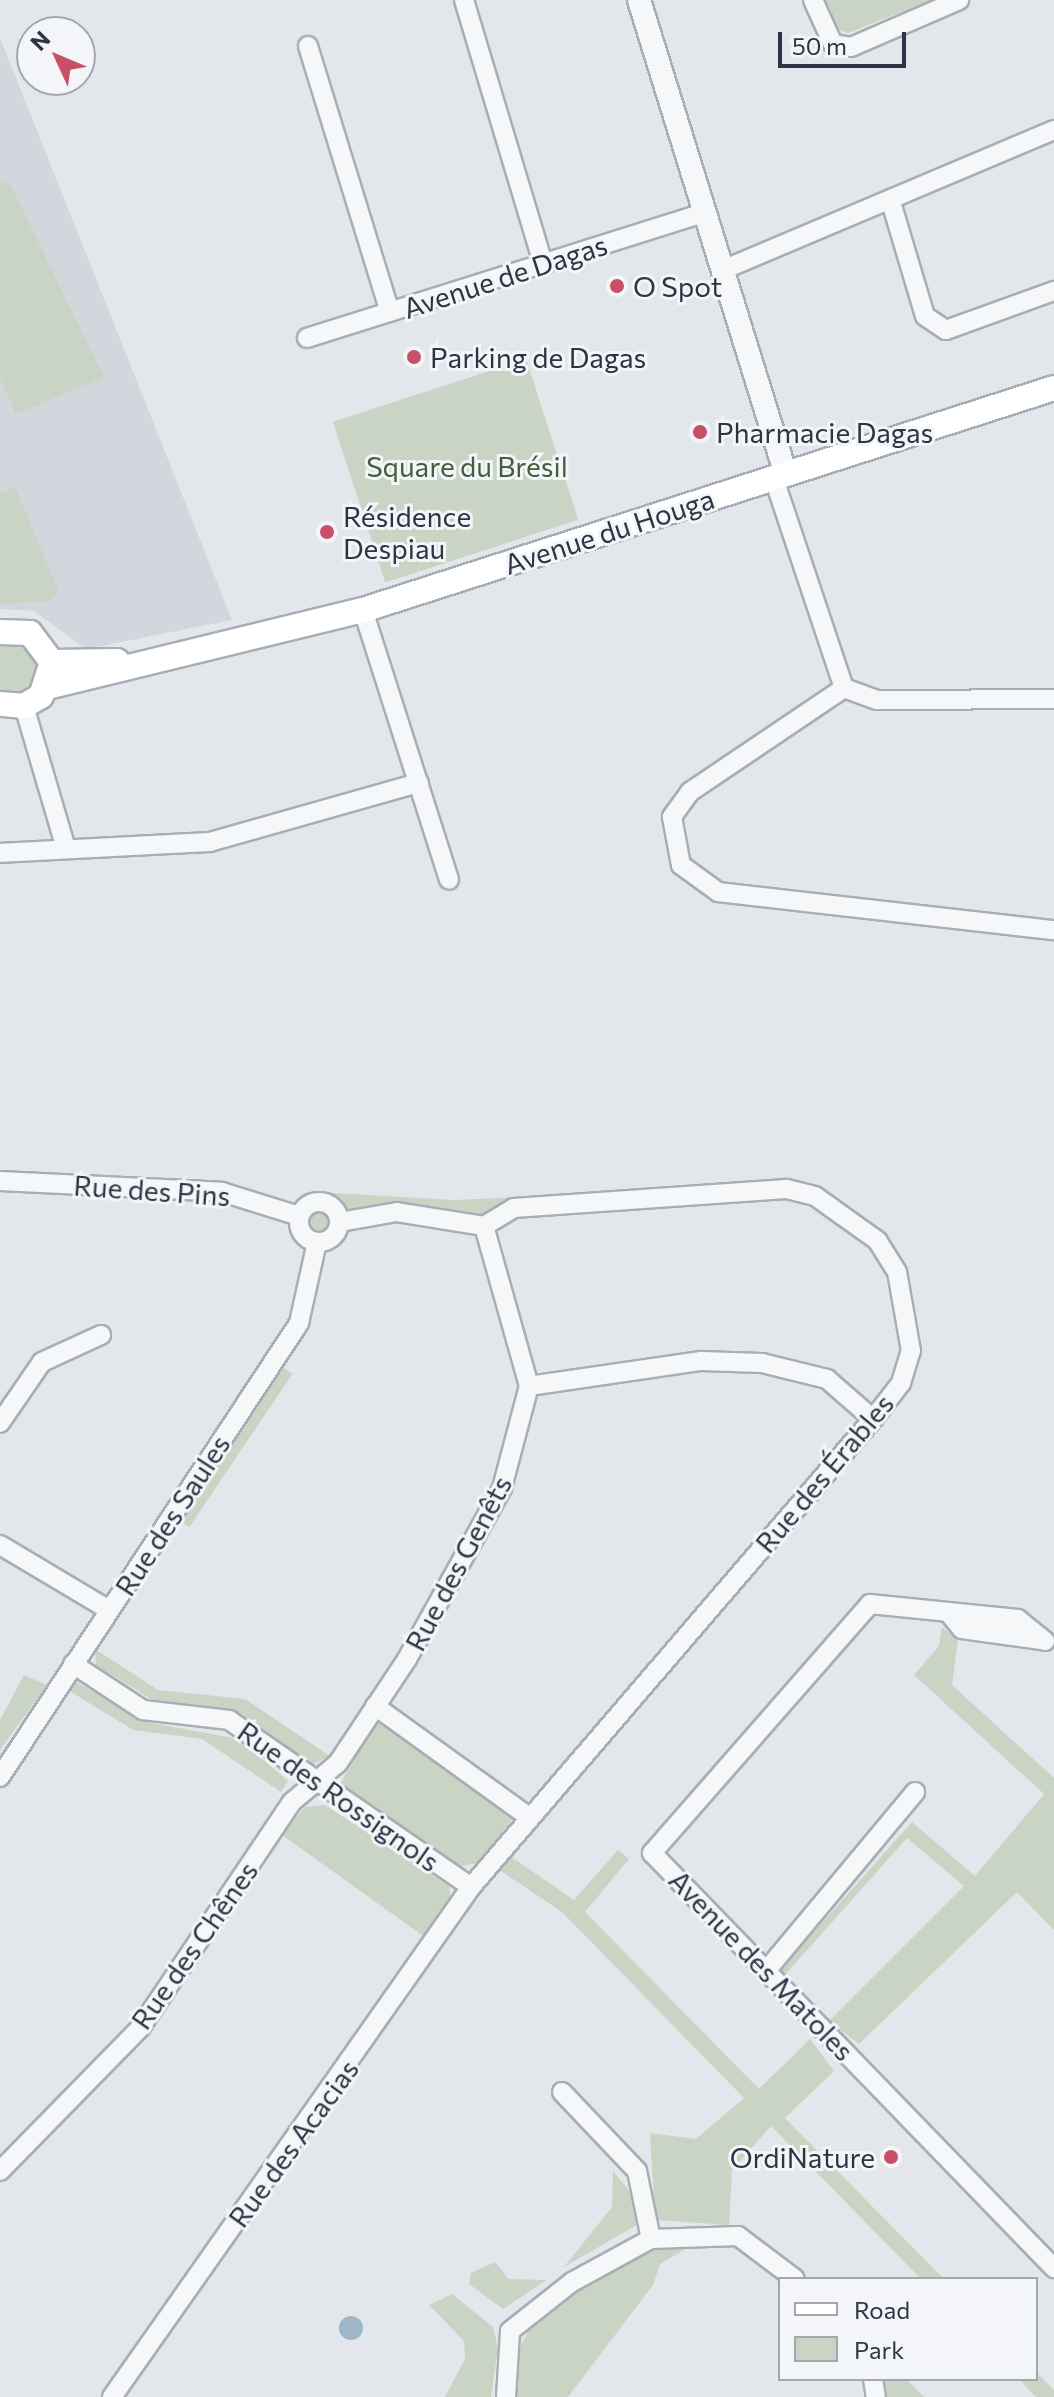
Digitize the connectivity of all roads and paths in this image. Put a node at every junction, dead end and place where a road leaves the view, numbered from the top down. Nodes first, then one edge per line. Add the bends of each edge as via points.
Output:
1 (464, 0) edge
2 (639, 0) edge
3 (813, 0) edge
4 (959, 0) edge
5 (308, 46) dead end
6 (1054, 130) edge
7 (891, 202) junction
8 (703, 213) junction
9 (543, 264) junction
10 (725, 269) junction
11 (1054, 291) edge
12 (390, 312) junction
13 (307, 338) dead end
14 (1054, 388) edge
15 (779, 474) junction
16 (363, 610) junction
17 (0, 632) edge
18 (159, 658) junction
19 (52, 662) junction
20 (47, 687) junction
21 (844, 688) junction
22 (1054, 699) edge
23 (8, 706) edge
24 (419, 783) junction
25 (65, 845) junction
26 (0, 853) edge
27 (449, 880) dead end
28 (1054, 930) edge
29 (0, 1181) edge
30 (299, 1216) junction
31 (339, 1222) junction
32 (484, 1226) junction
33 (317, 1242) junction
34 (101, 1335) dead end
35 (529, 1386) junction
36 (873, 1419) junction
37 (0, 1423) edge
38 (0, 1545) edge
39 (109, 1610) junction
40 (1049, 1640) edge
41 (73, 1664) junction
42 (375, 1706) junction
43 (1, 1774) edge
44 (316, 1783) junction
45 (915, 1792) dead end
46 (529, 1817) junction
47 (471, 1887) junction
48 (766, 1971) junction
49 (562, 2092) dead end
50 (0, 2171) edge
51 (651, 2239) junction
52 (1054, 2268) edge
53 (792, 2277) edge
54 (112, 2397) edge
55 (506, 2397) edge

1 - 9 street
2 - 8 street
3 - 4 street via 833,44 851,47
5 - 12 street
6 - 7 street
7 - 10 street
7 - 11 street via 925,316 946,330
8 - 9 street, Avenue de Dagas
8 - 10 street
9 - 12 street, Avenue de Dagas
10 - 15 street
12 - 13 street, Avenue de Dagas
14 - 15 main road, Avenue du Houga
15 - 16 main road, Avenue du Houga
15 - 21 street
16 - 18 main road, Avenue du Houga
16 - 24 street
17 - 19 main road via 30,633
18 - 19 main road
18 - 20 main road
19 - 20 main road
20 - 23 main road
21 - 22 street via 877,700
21 - 28 street via 690,792 672,817 681,865 718,892
23 - 25 street
24 - 25 street via 210,842
24 - 27 street
25 - 26 street
29 - 30 street, Rue des Pins via 222,1192
30 - 31 street via 319,1202 335,1210
30 - 33 street via 302,1234
31 - 32 street via 397,1212
31 - 33 street via 330,1239
32 - 35 street
32 - 36 street, Rue des Érables via 514,1208 786,1189 815,1196 878,1241 907,1306 911,1351 901,1383
33 - 39 street, Rue des Saules via 299,1323
34 - 37 street via 42,1362
35 - 36 street via 701,1361 762,1363 827,1379
35 - 42 street, Rue des Genêts via 502,1488
36 - 46 street, Rue des Érables
38 - 39 street
39 - 41 street, Rue des Saules
40 - 48 street, Avenue des Matoles via 1018,1619 870,1604 652,1853
41 - 43 street, Rue des Saules
41 - 44 street, Rue des Rossignols via 143,1710 229,1720
42 - 44 street, Rue des Genêts
42 - 46 street
44 - 47 street, Rue des Rossignols
44 - 50 street, Rue des Chênes via 292,1802 140,2028
45 - 48 street
46 - 47 street, Rue des Érables
47 - 54 street, Rue des Acacias
48 - 52 street, Avenue des Matoles
49 - 51 street via 637,2171
51 - 53 street via 738,2236
51 - 55 street via 572,2282 510,2331

